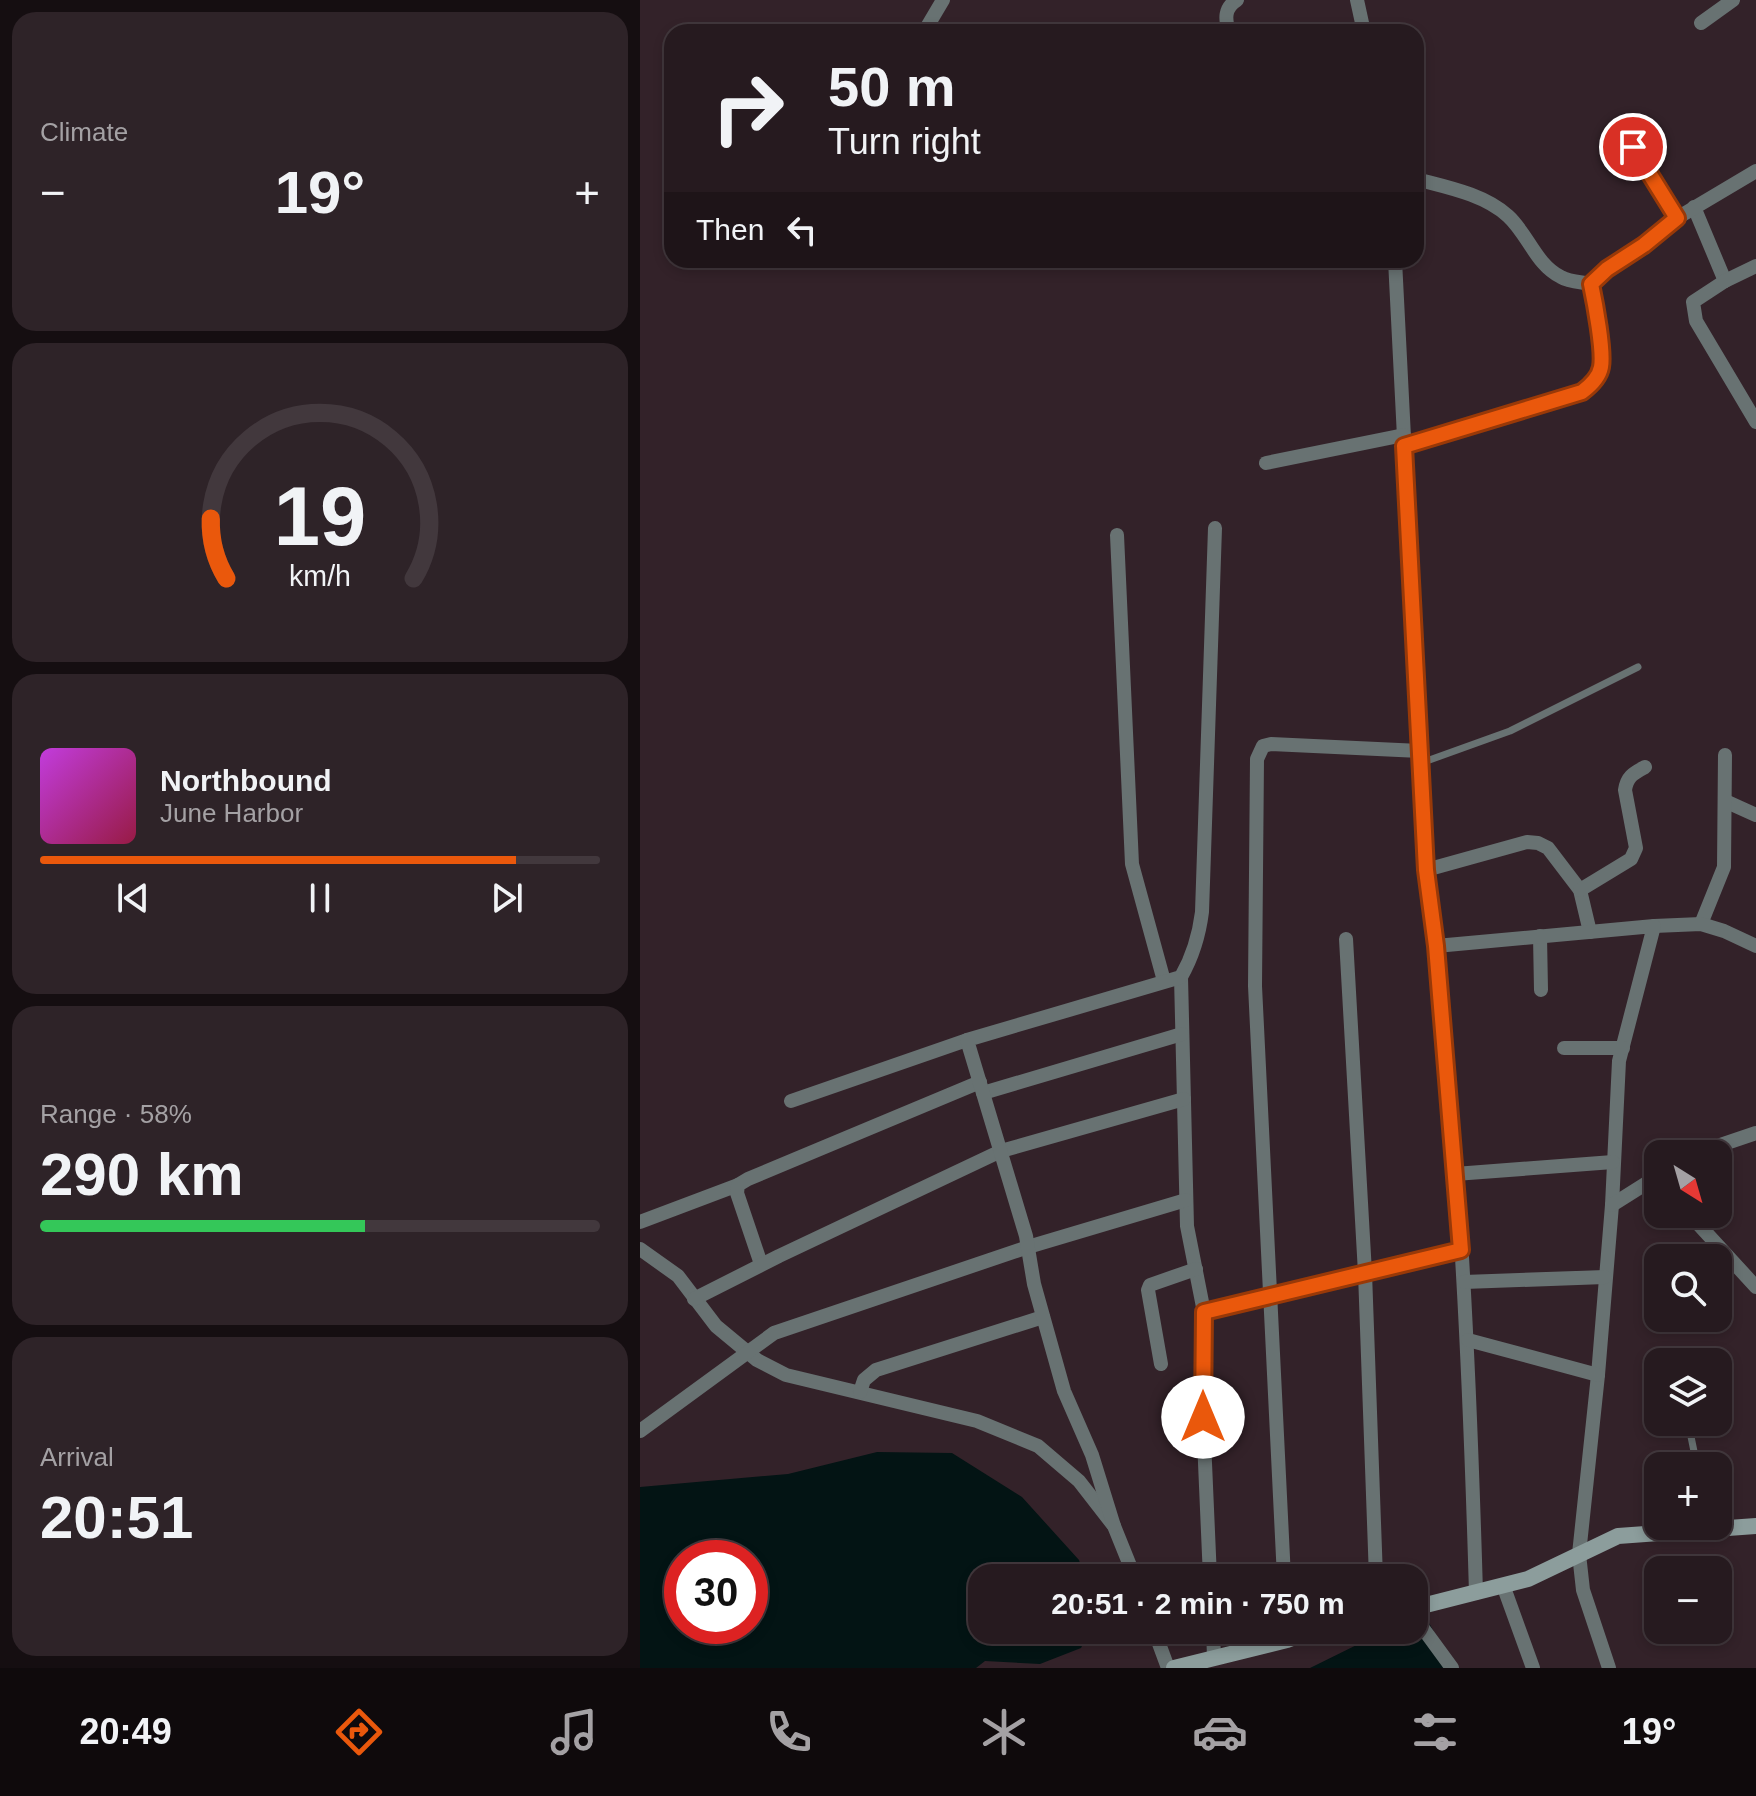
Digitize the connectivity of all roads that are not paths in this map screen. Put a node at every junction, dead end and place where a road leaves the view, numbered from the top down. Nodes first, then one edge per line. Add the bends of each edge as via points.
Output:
1 (943, 0) edge
2 (1237, 0) edge
3 (1357, 0) edge
4 (1733, 0) edge
5 (1701, 23) dead end
6 (929, 24) edge
7 (1227, 24) edge
8 (1362, 24) edge
9 (1633, 147) dead end
10 (1756, 171) edge
11 (1424, 181) edge
12 (1694, 207) junction
13 (1677, 218) junction
14 (1756, 266) edge
15 (1395, 268) edge
16 (1725, 281) junction
17 (1591, 284) junction
18 (1756, 422) edge
19 (1404, 440) junction
20 (1266, 463) dead end
21 (1215, 528) dead end
22 (1117, 535) dead end
23 (1638, 667) dead end
24 (1725, 755) dead end
25 (1420, 757) junction
26 (1645, 767) dead end
27 (1725, 801) junction
28 (1756, 815) edge
29 (1426, 870) junction
30 (1580, 890) junction
31 (1701, 924) junction
32 (1654, 926) junction
33 (1590, 932) junction
34 (1540, 936) junction
35 (1346, 939) dead end
36 (1436, 946) junction
37 (1756, 946) edge
38 (1181, 977) junction
39 (1164, 981) junction
40 (1541, 990) dead end
41 (1182, 1034) junction
42 (967, 1040) junction
43 (1564, 1048) dead end
44 (1623, 1048) junction
45 (982, 1087) junction
46 (1184, 1099) junction
47 (791, 1101) dead end
48 (1756, 1133) edge
49 (1732, 1141) edge
50 (1001, 1151) junction
51 (1613, 1162) junction
52 (1455, 1174) junction
53 (738, 1185) junction
54 (1644, 1186) edge
55 (1186, 1200) junction
56 (1612, 1205) junction
57 (640, 1222) edge
58 (1702, 1228) edge
59 (1028, 1247) junction
60 (640, 1249) edge
61 (1461, 1250) junction
62 (761, 1264) junction
63 (1196, 1269) junction
64 (1365, 1273) junction
65 (1605, 1277) junction
66 (1464, 1282) junction
67 (1756, 1287) edge
68 (1270, 1296) junction
69 (694, 1299) junction
70 (1204, 1312) junction
71 (1043, 1317) junction
72 (1468, 1340) junction
73 (748, 1352) junction
74 (1161, 1364) dead end
75 (1598, 1375) junction
76 (860, 1392) junction
77 (640, 1431) edge
78 (1114, 1526) junction
79 (1756, 1526) edge
80 (1732, 1527) edge
81 (1644, 1534) edge
82 (1579, 1554) junction
83 (1129, 1564) edge
84 (1209, 1564) edge
85 (1283, 1564) edge
86 (1375, 1564) edge
87 (1503, 1585) junction
88 (1476, 1593) junction
89 (1428, 1605) edge
90 (1428, 1635) edge
91 (1160, 1644) edge
92 (1214, 1644) edge
93 (1257, 1644) edge
94 (1214, 1657) junction
95 (1171, 1668) edge
96 (1452, 1668) edge
97 (1533, 1668) edge
98 (1609, 1668) edge

1 - 6 street
2 - 7 street via 1227,11
3 - 8 street
4 - 5 street
9 - 13 street
10 - 12 street
11 - 17 street via 1507,215 1545,266 1562,278
12 - 13 street
12 - 16 street
13 - 17 street
14 - 16 street
15 - 19 street
16 - 18 street via 1693,302 1696,321
17 - 19 street via 1601,369 1582,392
19 - 20 street
19 - 25 street
21 - 38 street via 1202,912 1199,936
22 - 39 street via 1132,864
23 - 25 lane via 1510,731
24 - 27 street
25 - 29 street
25 - 68 street via 1271,744 1259,751 1255,986
26 - 30 street via 1626,781 1636,848 1631,859
27 - 28 street
27 - 31 street via 1724,867
29 - 30 street via 1538,843 1548,848
29 - 36 street
30 - 33 street
31 - 32 street
31 - 37 street
32 - 33 street
32 - 44 street
33 - 34 street
34 - 36 street
34 - 40 street
35 - 64 street
36 - 52 street
38 - 39 street
38 - 41 street
39 - 42 street
41 - 45 street
41 - 46 street
42 - 45 street
42 - 47 street
43 - 44 street
44 - 51 street
45 - 50 street
45 - 53 street
46 - 50 street
46 - 55 street
48 - 49 street
50 - 59 street
50 - 62 street
51 - 52 street
51 - 56 street
52 - 61 street
53 - 57 street
53 - 62 street
54 - 56 street
55 - 59 street
55 - 63 street
56 - 65 street
58 - 67 street
59 - 71 street
59 - 73 street via 774,1333
60 - 69 street via 678,1276
61 - 64 street
61 - 66 street
62 - 69 street
63 - 70 street
63 - 74 street via 1148,1290
64 - 68 street
64 - 86 street
65 - 66 street
65 - 75 street
66 - 72 street
68 - 70 street
68 - 85 street
69 - 73 street
70 - 84 street
71 - 76 street via 876,1370
71 - 78 street
72 - 75 street
72 - 88 street
73 - 76 street via 786,1375
73 - 77 street
75 - 82 street
76 - 78 street via 977,1421 1038,1446 1079,1481
78 - 83 street
79 - 80 main road
81 - 82 main road via 1618,1536
82 - 87 main road
82 - 98 street via 1583,1590
87 - 88 main road
87 - 97 street
88 - 89 main road
90 - 96 street
91 - 95 street
92 - 94 street
93 - 94 main road
94 - 95 main road

